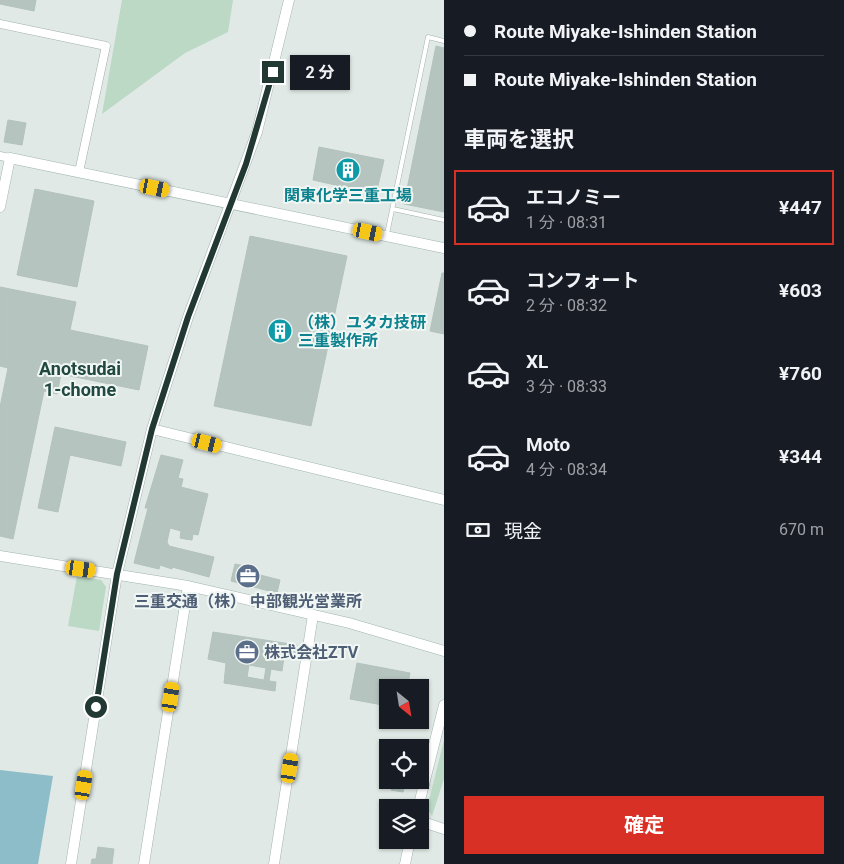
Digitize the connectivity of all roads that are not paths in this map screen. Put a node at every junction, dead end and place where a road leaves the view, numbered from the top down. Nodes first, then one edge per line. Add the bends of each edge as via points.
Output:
1 (289, 0) edge
2 (0, 24) edge
3 (444, 41) edge
4 (5, 157) edge
5 (79, 172) junction
6 (232, 204) junction
7 (0, 208) edge
8 (393, 209) junction
9 (444, 220) edge
10 (387, 236) junction
11 (444, 248) edge
12 (152, 429) junction
13 (444, 500) edge
14 (0, 556) edge
15 (117, 574) junction
16 (188, 586) junction
17 (314, 615) junction
18 (444, 651) edge
19 (444, 705) edge
20 (420, 799) edge
21 (429, 824) edge
22 (444, 829) edge
23 (408, 849) edge
24 (71, 864) edge
25 (144, 864) edge
26 (274, 864) edge
27 (405, 864) edge

1 - 6 street via 268,90
2 - 5 street via 106,46
3 - 8 lane via 428,37
4 - 5 street
4 - 7 street
5 - 6 street
6 - 10 street
6 - 12 street via 188,317
8 - 9 lane
8 - 10 lane
10 - 11 street
12 - 13 street
12 - 15 street
14 - 15 street
15 - 16 street
15 - 24 street
16 - 17 street
16 - 25 street
17 - 18 street
17 - 26 street
19 - 20 street
21 - 22 street
23 - 27 street

